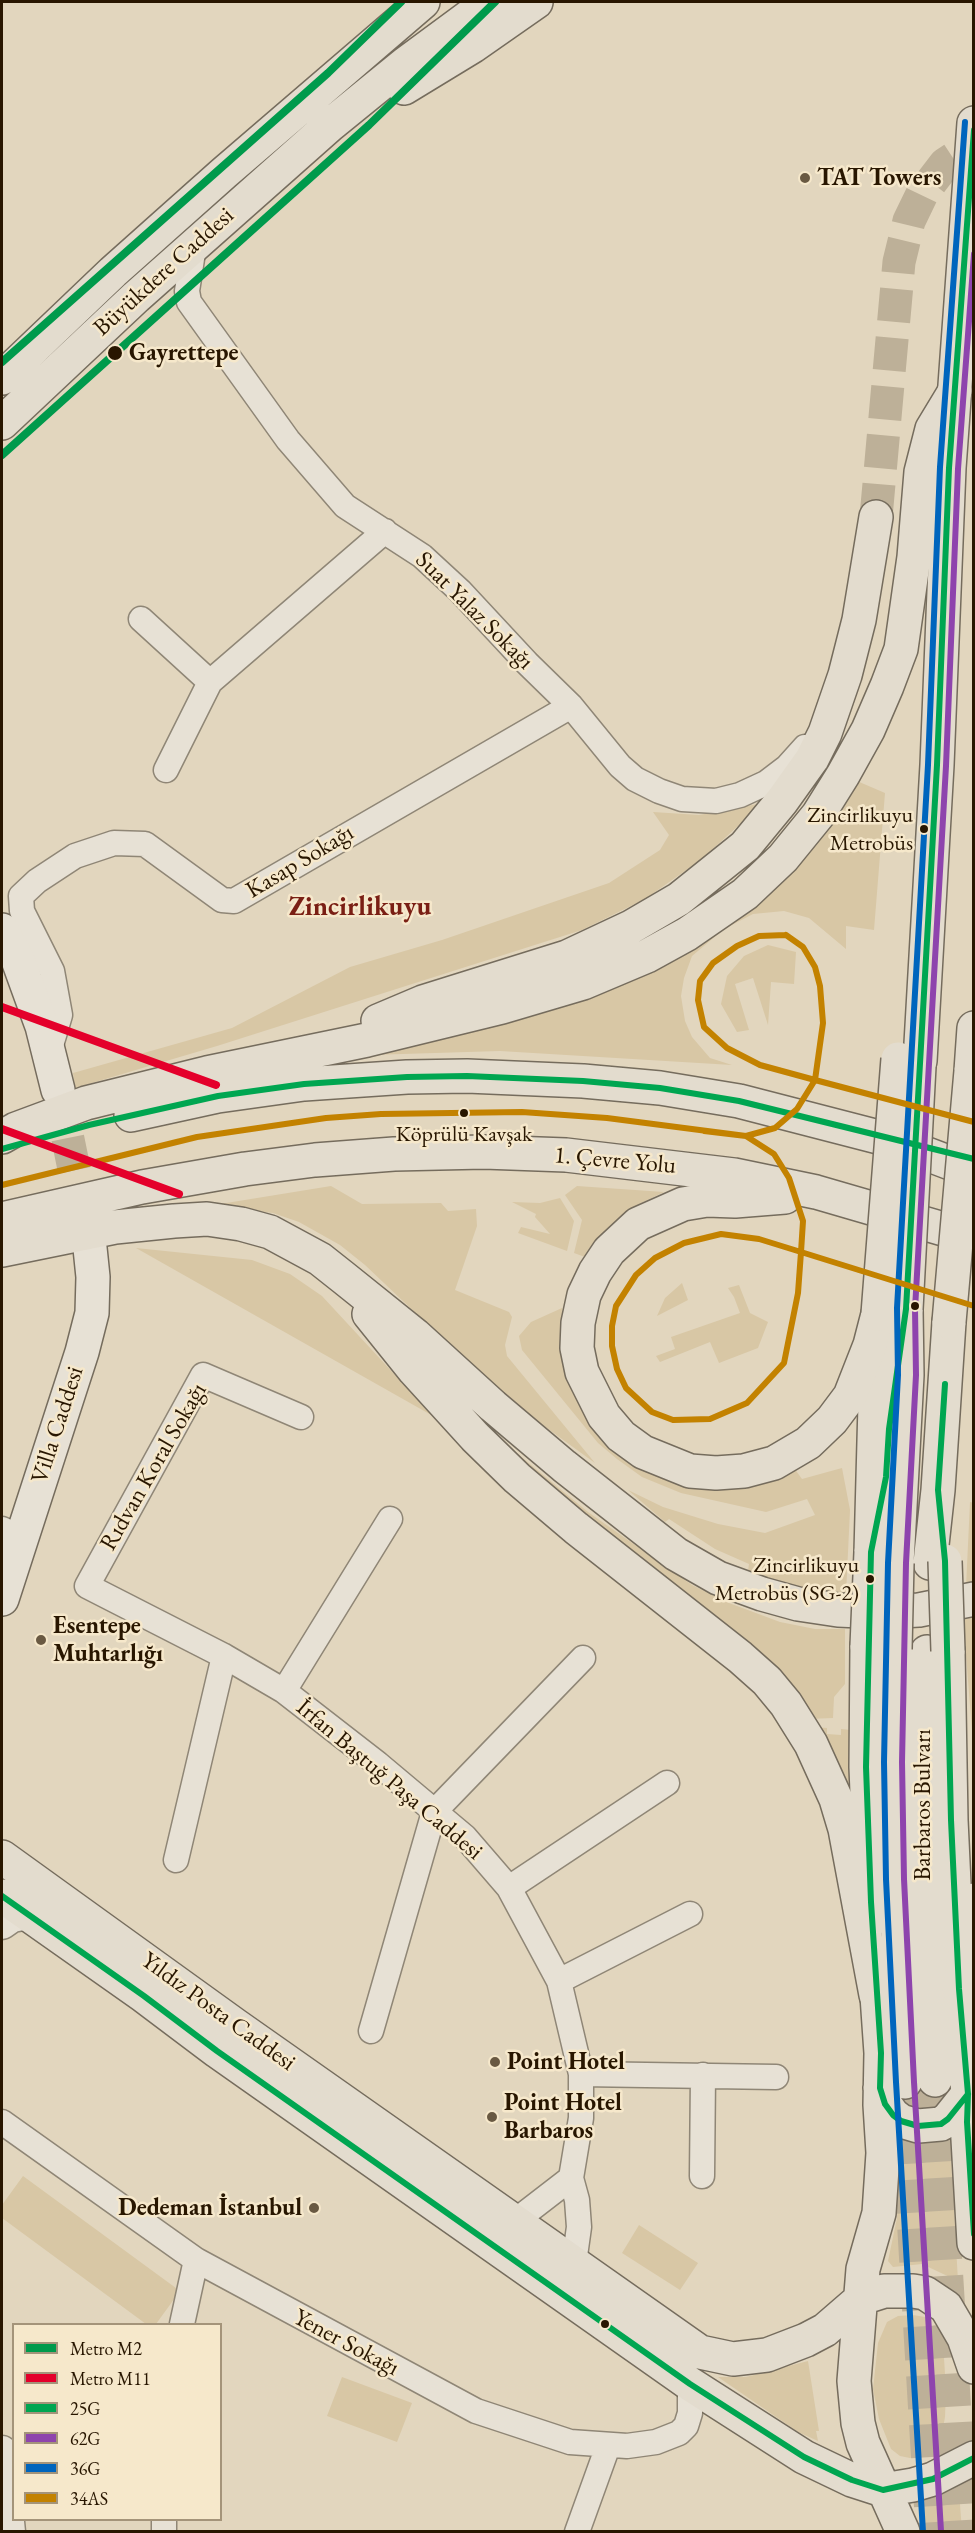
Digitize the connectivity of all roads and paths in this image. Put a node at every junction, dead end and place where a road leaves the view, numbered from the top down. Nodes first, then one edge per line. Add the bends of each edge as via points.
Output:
1 (423, 2) edge
2 (453, 2) edge
3 (489, 2) edge
4 (536, 2) edge
5 (349, 67) junction
6 (974, 123) edge
7 (330, 125) junction
8 (194, 246) junction
9 (2, 378) edge
10 (955, 391) junction
11 (3, 420) edge
12 (876, 518) tunnel mouth
13 (385, 531) junction
14 (141, 619) dead end
15 (210, 682) junction
16 (837, 700) junction
17 (571, 706) junction
18 (166, 770) dead end
19 (2, 930) edge
20 (974, 1028) edge
21 (323, 1048) junction
22 (48, 1053) junction
23 (972, 1068) edge
24 (58, 1090) tunnel mouth
25 (2, 1137) edge
26 (890, 1140) junction
27 (2, 1149) edge
28 (974, 1159) edge
29 (974, 1172) edge
30 (816, 1192) junction
31 (2, 1219) edge
32 (974, 1238) edge
33 (90, 1248) tunnel mouth
34 (2, 1250) edge
35 (353, 1287) junction
36 (892, 1312) junction
37 (301, 1417) dead end
38 (390, 1519) dead end
39 (12, 1534) edge
40 (87, 1586) joint
41 (2, 1599) edge
42 (974, 1599) edge
43 (881, 1647) junction
44 (938, 1652) junction
45 (224, 1656) junction
46 (583, 1658) dead end
47 (284, 1691) junction
48 (667, 1784) dead end
49 (434, 1812) junction
50 (2, 1857) edge
51 (176, 1860) dead end
52 (509, 1888) junction
53 (2, 1896) edge
54 (974, 1900) edge
55 (690, 1914) dead end
56 (15, 1919) edge
57 (559, 1981) junction
58 (959, 1989) junction
59 (876, 1995) junction
60 (371, 2031) dead end
61 (581, 2074) junction
62 (703, 2075) junction
63 (776, 2077) dead end
64 (906, 2084) junction
65 (968, 2094) junction
66 (2, 2122) edge
67 (971, 2158) edge
68 (702, 2176) dead end
69 (572, 2178) junction
70 (505, 2234) junction
71 (974, 2243) edge
72 (196, 2260) junction
73 (574, 2263) junction
74 (862, 2298) junction
75 (182, 2323) edge
76 (974, 2367) edge
77 (690, 2384) junction
78 (608, 2446) junction
79 (2, 2451) edge
80 (974, 2458) edge
81 (883, 2490) junction
82 (10, 2532) edge
83 (577, 2532) edge
84 (903, 2532) edge

1 - 5 main road
2 - 5 main road via 391,45
3 - 7 main road
4 - 7 main road via 399,91
5 - 9 main road, Büyükdere Caddesi via 113,272
6 - 10 main road
7 - 8 main road, Büyükdere Caddesi
8 - 11 main road, Büyükdere Caddesi
8 - 13 street, Suat Yalaz Sokağı via 187,291 198,317 320,478 345,506
10 - 21 main road via 932,429 921,472 901,649 868,730 843,775 818,815 783,858 745,894 687,934 612,972 502,1007
10 - 36 main road, bridge via 925,974 909,1060
12 - 16 main road via 863,602
13 - 15 street
13 - 17 street, Suat Yalaz Sokağı via 422,556 460,591
14 - 15 street
15 - 18 street
16 - 17 street, Suat Yalaz Sokağı via 803,751 787,767 766,783 716,801 682,799 635,779
16 - 21 main road via 812,759 782,801 745,846 679,899 567,957 423,1002
17 - 22 street, Kasap Sokağı via 234,901 222,900 145,844 114,843 75,856 21,896 22,910 51,971 60,1015
19 - 22 main road via 18,960
20 - 23 main road, Barbaros Bulvarı
21 - 25 main road via 86,1103
22 - 24 main road
23 - 44 main road, Barbaros Bulvarı, bridge via 938,1490
26 - 27 main road via 739,1101 660,1088 583,1081 427,1077 304,1084 218,1096 99,1122
26 - 28 main road
26 - 29 main road
30 - 31 main road, 1. Çevre Yolu via 680,1167 566,1155 394,1154 315,1160 142,1186
30 - 32 main road, 1. Çevre Yolu
30 - 36 main road via 683,1204 624,1235 595,1272 584,1295 578,1323 582,1372 604,1416 621,1436 643,1452 690,1471 744,1471 774,1463 808,1443 832,1420 850,1396
33 - 39 main road, Villa Caddesi via 92,1313 82,1352
34 - 35 main road via 115,1227 207,1219 270,1232 320,1259
35 - 42 main road via 415,1335 572,1472 676,1554 718,1578 798,1604 838,1610 919,1610
35 - 59 main road via 372,1321 414,1370 517,1478 740,1656 786,1704 811,1744 836,1799
36 - 43 main road, bridge via 907,1375 884,1558
37 - 40 street, Rıdvan Koral Sokağı via 203,1375
38 - 47 street
39 - 41 main road, Villa Caddesi
40 - 45 street, İrfan Baştuğ Paşa Caddesi
43 - 59 main road via 866,1767
43 - 64 main road, Barbaros Bulvarı via 893,1761
44 - 58 main road
44 - 64 main road, Barbaros Bulvarı via 919,1825
45 - 47 street, İrfan Baştuğ Paşa Caddesi
45 - 51 street
46 - 49 street
47 - 49 street, İrfan Baştuğ Paşa Caddesi
48 - 52 street
49 - 52 street, İrfan Baştuğ Paşa Caddesi via 465,1837
49 - 60 street
50 - 70 main road, Yıldız Posta Caddesi
52 - 57 street, İrfan Baştuğ Paşa Caddesi
53 - 56 main road, Yıldız Posta Caddesi
54 - 58 main road
55 - 57 street
56 - 70 main road, Yıldız Posta Caddesi
57 - 61 street, İrfan Baştuğ Paşa Caddesi
58 - 65 main road
59 - 64 main road, Barbaros Bulvarı via 881,2053
61 - 62 street
61 - 69 street, İrfan Baştuğ Paşa Caddesi via 581,2118
62 - 63 street
62 - 68 street
64 - 65 main road via 885,2104 901,2121 918,2126 941,2124
64 - 74 main road, Barbaros Bulvarı via 883,2153 879,2213 863,2269
65 - 67 main road
66 - 72 street, Yener Sokağı
67 - 71 main road
69 - 70 street
69 - 73 street, İrfan Baştuğ Paşa Caddesi via 579,2227
70 - 73 main road, Yıldız Posta Caddesi
70 - 77 main road, Yıldız Posta Caddesi
72 - 75 street
72 - 78 street, Yener Sokağı via 476,2411 570,2442
73 - 74 main road, Yıldız Posta Caddesi via 700,2352 733,2359 767,2355 806,2340 825,2330
74 - 76 main road via 884,2292 925,2293 946,2307 955,2319
74 - 81 main road, Barbaros Bulvarı via 855,2347 856,2403 863,2443
77 - 78 street, Yener Sokağı via 690,2413 679,2433 656,2442
77 - 81 main road, Yıldız Posta Caddesi via 820,2466
78 - 83 street
79 - 82 street
80 - 81 main road via 933,2479
81 - 84 main road, Barbaros Bulvarı

